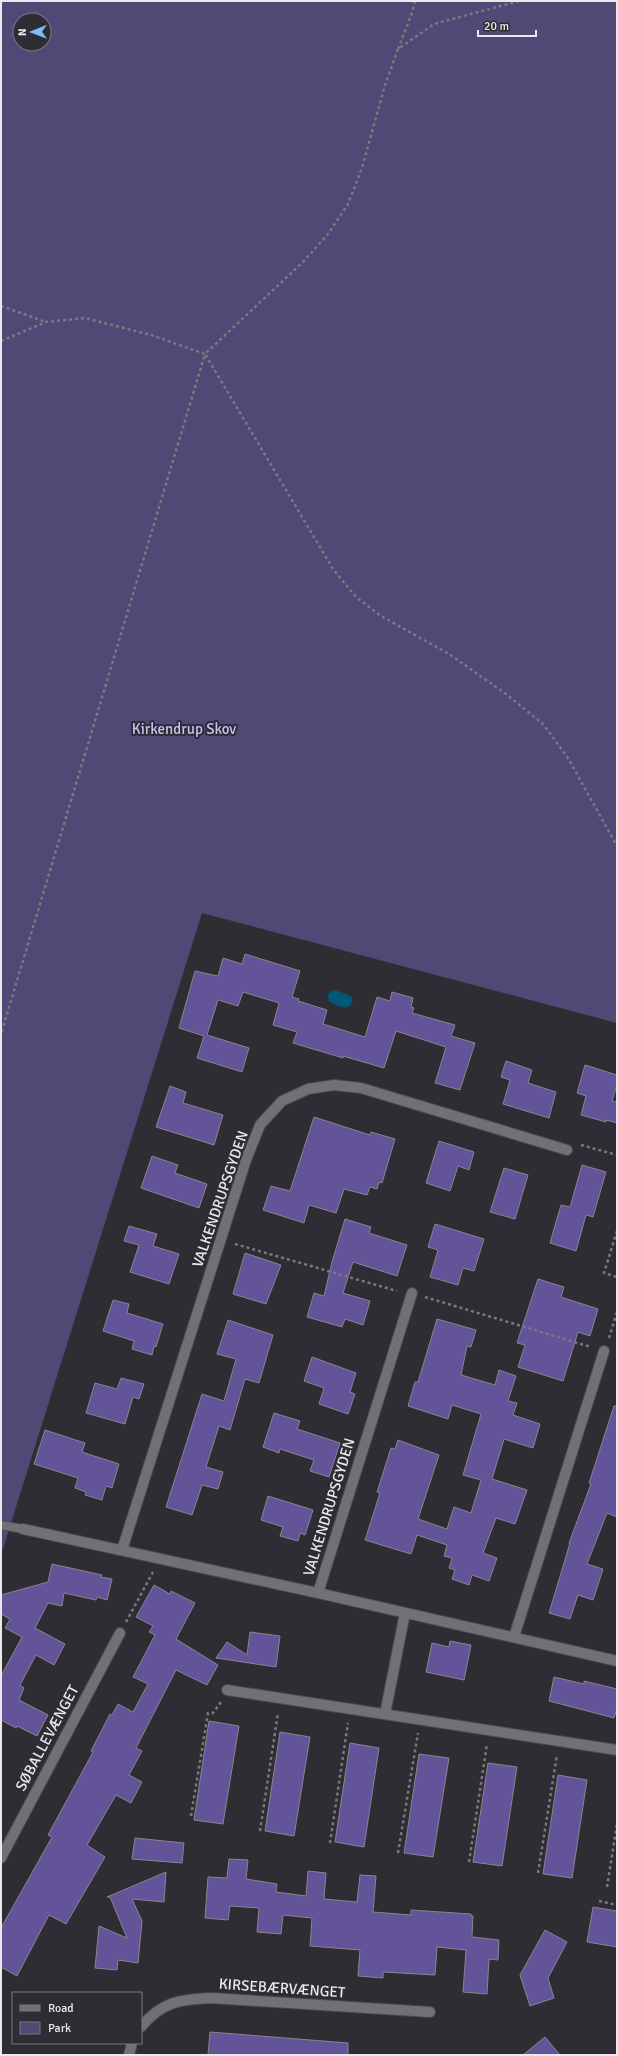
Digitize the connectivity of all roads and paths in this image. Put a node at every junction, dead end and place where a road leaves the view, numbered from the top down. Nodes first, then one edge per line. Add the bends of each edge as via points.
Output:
1 (415, 1) edge
2 (519, 1) edge
3 (398, 49) junction
4 (1, 306) edge
5 (46, 322) junction
6 (1, 341) edge
7 (204, 354) junction
8 (617, 846) edge
9 (1, 1034) edge
10 (567, 1150) joint
11 (617, 1155) edge
12 (617, 1231) edge
13 (617, 1277) edge
14 (412, 1293) dead end
15 (617, 1312) edge
16 (604, 1351) joint
17 (1, 1525) edge
18 (23, 1529) joint
19 (122, 1550) junction
20 (160, 1558) junction
21 (318, 1593) junction
22 (405, 1613) junction
23 (120, 1633) joint
24 (514, 1637) junction
25 (617, 1661) edge
26 (227, 1690) joint
27 (280, 1698) junction
28 (350, 1708) junction
29 (385, 1714) junction
30 (420, 1719) junction
31 (489, 1730) junction
32 (560, 1741) junction
33 (617, 1750) edge
34 (191, 1816) dead end
35 (617, 1824) edge
36 (260, 1831) dead end
37 (330, 1843) dead end
38 (398, 1853) dead end
39 (1, 1858) edge
40 (469, 1862) dead end
41 (538, 1873) dead end
42 (607, 1887) dead end
43 (599, 1901) dead end
44 (617, 1905) edge
45 (430, 2012) dead end
46 (142, 2026) edge
47 (132, 2044) edge
48 (129, 2055) edge

1 - 3 path
2 - 3 path via 434,24
3 - 7 path via 384,85 362,168 348,204 328,234 304,261
4 - 5 path
5 - 6 path
5 - 7 path via 85,318 151,335
7 - 8 path via 333,569 356,597 381,616 449,654 543,724 568,758
7 - 9 path
10 - 11 path via 580,1145
10 - 19 street, VALKENDRUPSGYDEN via 361,1088 334,1085 308,1089 282,1101 260,1125 246,1160
12 - 13 path via 604,1273
14 - 21 street, VALKENDRUPSGYDEN
15 - 16 path
16 - 24 street
17 - 18 lane, VALKENDRUPSGYDEN
18 - 19 street, VALKENDRUPSGYDEN
19 - 20 street, VALKENDRUPSGYDEN
20 - 21 street, VALKENDRUPSGYDEN
20 - 23 path
21 - 22 street, VALKENDRUPSGYDEN
22 - 24 street, VALKENDRUPSGYDEN
22 - 29 street
23 - 39 street, SØBALLEVÆNGET
24 - 25 street, VALKENDRUPSGYDEN
26 - 27 street
26 - 34 path via 214,1712 208,1713
27 - 28 street
27 - 36 path
28 - 29 street
28 - 37 path
29 - 30 street
30 - 31 street
30 - 38 path
31 - 32 street
31 - 40 path
32 - 33 street
32 - 41 path
35 - 42 path
43 - 44 path
45 - 46 street, KIRSEBÆRVÆNGET via 211,1998 189,1999 163,2007
47 - 48 street

